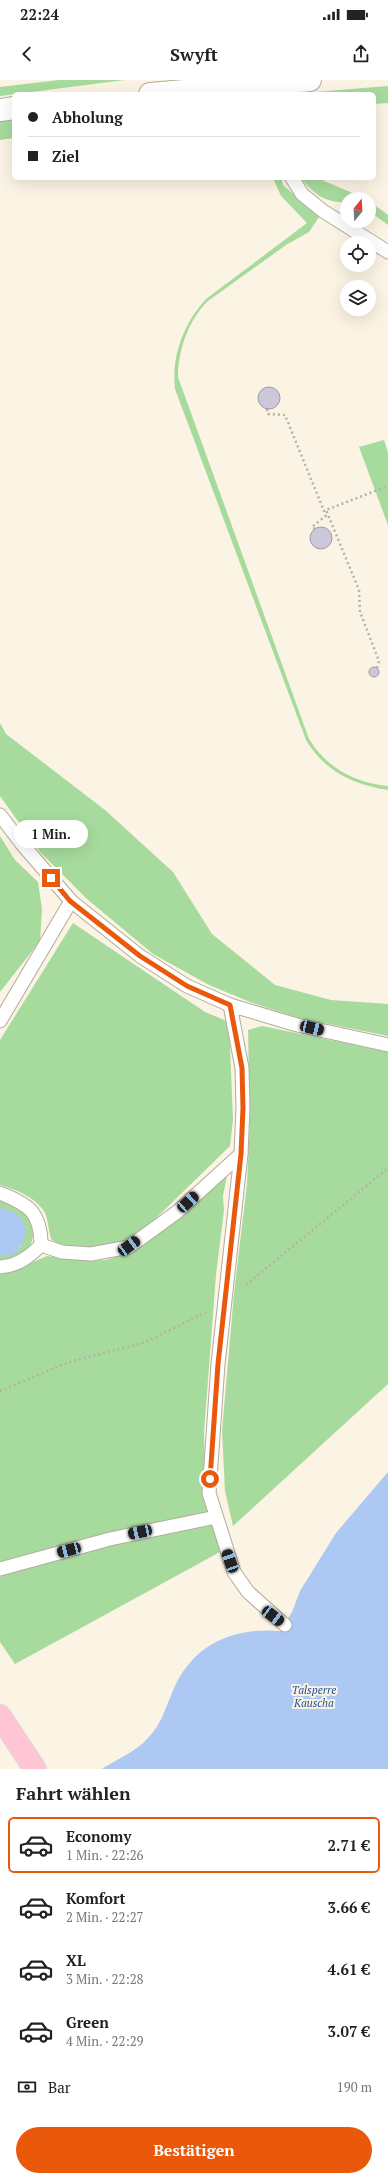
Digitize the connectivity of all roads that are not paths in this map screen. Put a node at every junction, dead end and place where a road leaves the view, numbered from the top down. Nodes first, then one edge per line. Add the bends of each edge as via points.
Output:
1 (310, 80) edge
2 (272, 88) edge
3 (191, 92) edge
4 (12, 108) edge
5 (0, 110) edge
6 (293, 180) edge
7 (388, 252) edge
8 (0, 815) edge
9 (70, 901) junction
10 (230, 1005) junction
11 (0, 1021) edge
12 (388, 1045) edge
13 (241, 1154) junction
14 (0, 1193) edge
15 (41, 1245) junction
16 (0, 1267) edge
17 (216, 1517) junction
18 (0, 1569) edge
19 (285, 1625) dead end
20 (0, 1716) edge
21 (35, 1769) edge

1 - 2 street
2 - 3 street
4 - 5 street
6 - 7 lane via 302,194 323,211
8 - 9 lane
9 - 10 lane via 140,956 187,986
9 - 11 lane
10 - 12 lane via 297,1025
10 - 13 lane via 242,1068
13 - 15 lane via 177,1212 129,1246 91,1254 62,1252
13 - 17 lane via 218,1364 209,1492
14 - 15 lane via 29,1207 37,1219
15 - 16 lane via 13,1266
17 - 18 lane via 110,1539
17 - 19 lane via 234,1572 248,1592
20 - 21 highway

